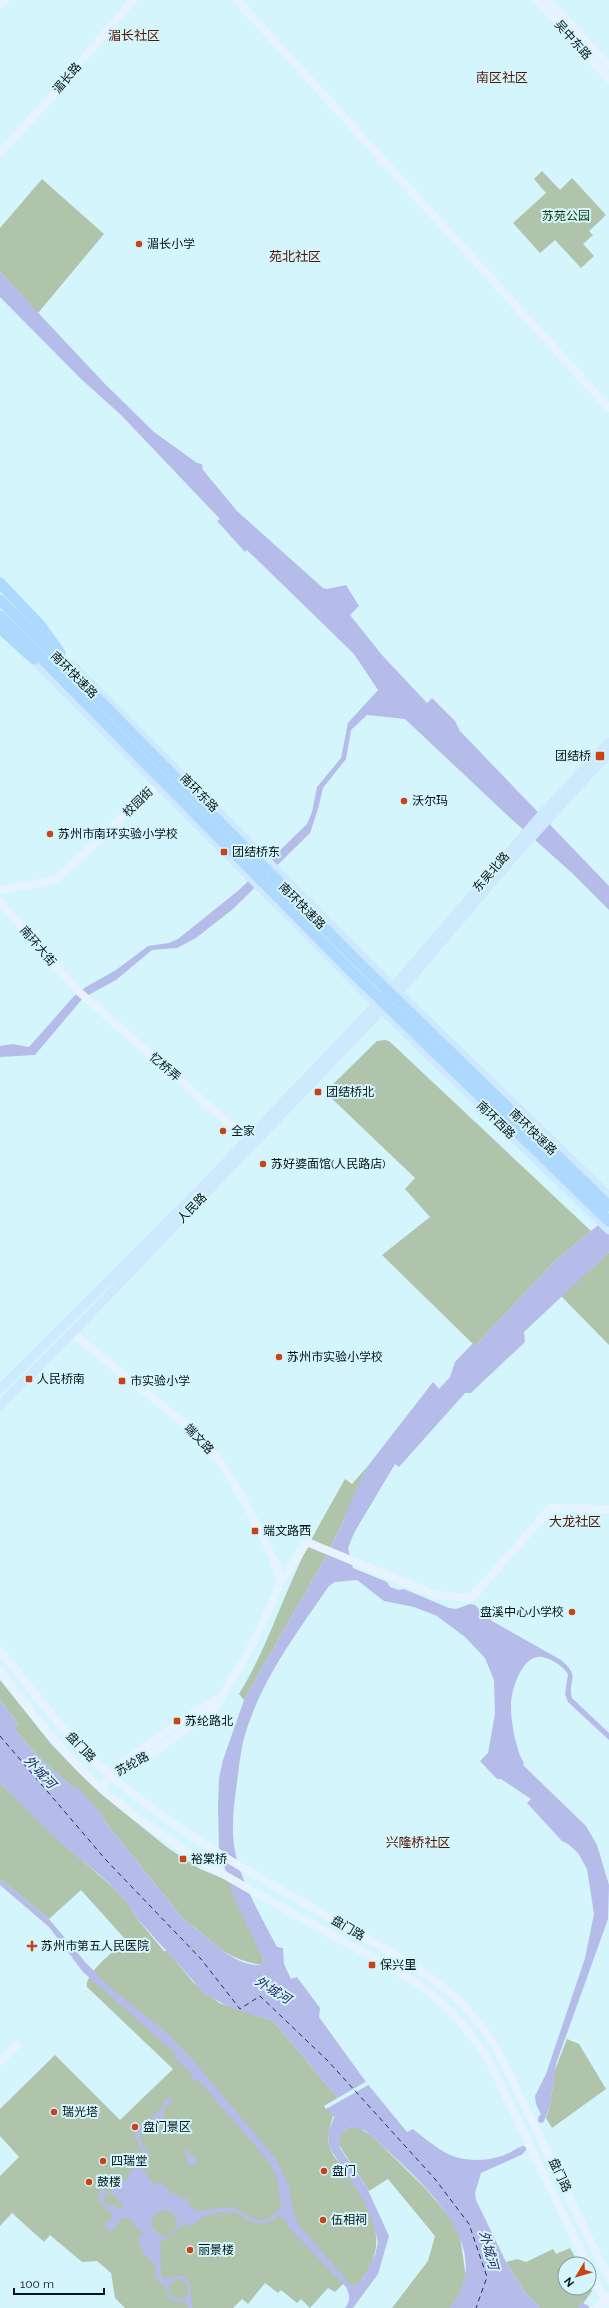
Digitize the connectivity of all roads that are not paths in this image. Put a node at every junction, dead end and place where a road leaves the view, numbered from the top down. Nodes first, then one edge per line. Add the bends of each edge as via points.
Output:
1 (5, 0) edge
2 (133, 0) edge
3 (237, 0) edge
4 (536, 0) edge
5 (548, 0) edge
6 (0, 4) edge
7 (609, 66) edge
8 (609, 80) edge
9 (0, 153) edge
10 (609, 408) edge
11 (0, 583) edge
12 (0, 593) edge
13 (0, 600) edge
14 (0, 616) edge
15 (0, 627) edge
16 (78, 679) junction
17 (70, 687) junction
18 (609, 742) edge
19 (609, 753) edge
20 (175, 768) junction
21 (157, 784) junction
22 (544, 818) junction
23 (0, 890) edge
24 (0, 902) edge
25 (77, 990) joint
26 (396, 990) junction
27 (379, 1006) junction
28 (250, 1142) junction
29 (609, 1196) edge
30 (609, 1206) edge
31 (609, 1221) edge
32 (609, 1230) edge
33 (72, 1333) junction
34 (0, 1389) edge
35 (0, 1405) edge
36 (609, 1509) edge
37 (281, 1582) junction
38 (0, 1650) edge
39 (0, 1671) edge
40 (111, 1776) junction
41 (101, 1788) junction
42 (17, 2045) dead end
43 (0, 2062) edge
44 (583, 2256) edge
45 (609, 2279) edge
46 (597, 2281) edge
47 (608, 2300) edge
48 (597, 2308) edge

1 - 6 street
2 - 9 street, 湄长路
3 - 10 street
4 - 8 street, 吴中东路
5 - 7 street, 吴中东路
11 - 16 highway via 40,625
12 - 20 main road, 南环东路
13 - 16 highway, 南环快速路
14 - 17 highway, 南环快速路
15 - 17 highway via 19,647
15 - 21 main road, 南环东路
16 - 30 highway, 南环快速路 via 358,962
17 - 31 highway, 南环快速路 via 350,970
18 - 22 main road, 东吴北路
19 - 22 main road, 东吴北路
20 - 21 street, 校园街
20 - 26 main road, 南环东路
21 - 23 street, 校园街 via 56,880
21 - 27 main road, 南环东路
22 - 26 main road, 东吴北路
24 - 25 street, 南环大街
25 - 28 street, 忆桥弄
26 - 27 main road, 东吴北路
26 - 29 main road, 南环西路
27 - 28 main road, 人民路
27 - 32 main road, 南环西路
28 - 33 main road, 人民路
28 - 34 main road, 人民路
33 - 35 main road, 人民路
33 - 37 street, 端文路 via 181,1421 223,1466 245,1502 275,1562
36 - 37 street, 苏纶路 via 551,1508 471,1598 435,1595 307,1542
37 - 40 street, 苏纶路 via 257,1636 222,1697 196,1711 122,1763
38 - 40 street, 盘门路 via 57,1721
39 - 41 street, 盘门路 via 53,1739
40 - 41 street, 苏纶路
40 - 45 street, 盘门路 via 170,1821 207,1845 424,1972 446,1988 474,2016 502,2058
41 - 44 street, 盘门路 via 156,1831 218,1870 410,1979 457,2018 489,2061
42 - 43 street
46 - 47 street
47 - 48 street

